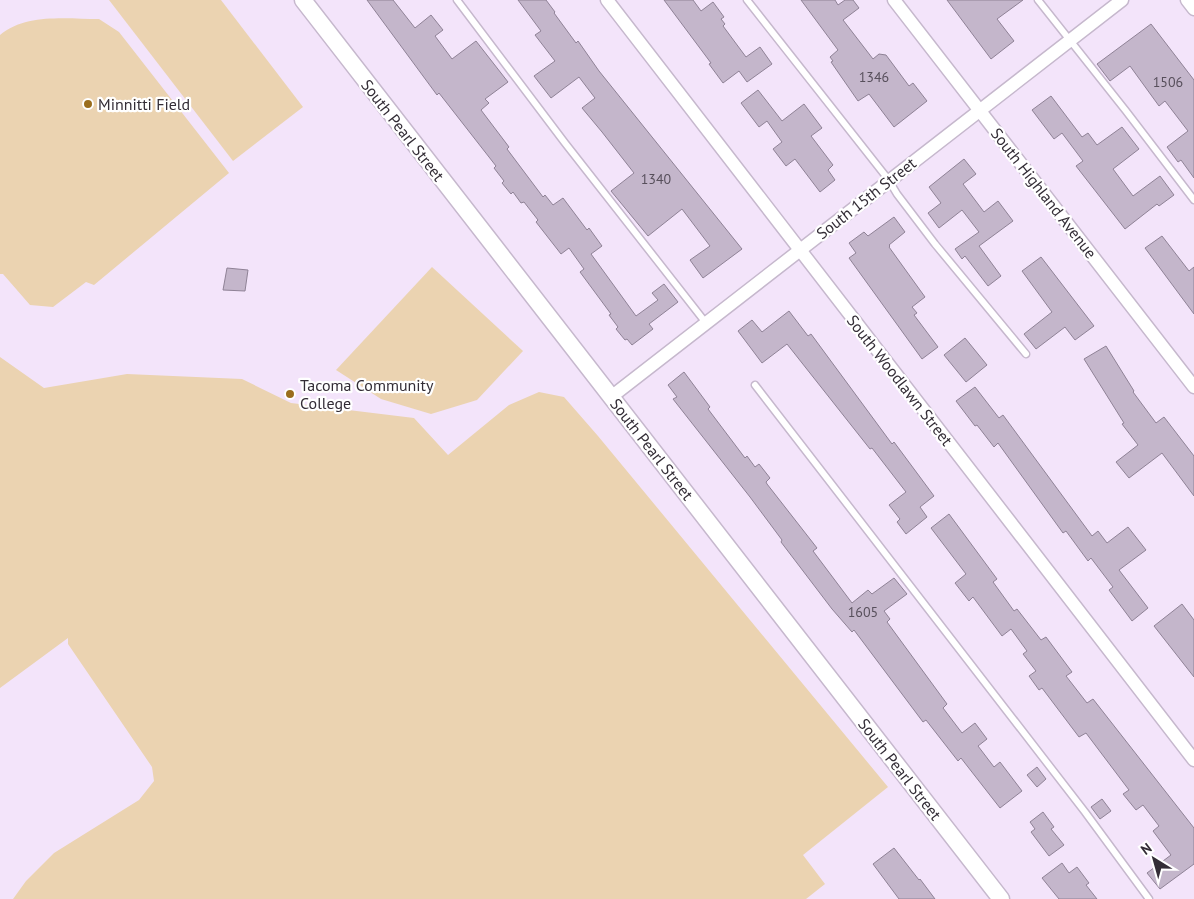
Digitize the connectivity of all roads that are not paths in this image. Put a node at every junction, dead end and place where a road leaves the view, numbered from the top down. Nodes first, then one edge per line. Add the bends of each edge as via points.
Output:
1 (303, 0) edge
2 (457, 0) edge
3 (607, 0) edge
4 (747, 0) edge
5 (894, 0) edge
6 (1038, 0) edge
7 (1122, 0) edge
8 (1187, 0) edge
9 (1194, 9) edge
10 (1070, 40) junction
11 (979, 110) junction
12 (888, 179) junction
13 (1194, 200) edge
14 (800, 250) junction
15 (706, 323) junction
16 (1026, 354) dead end
17 (755, 386) dead end
18 (1194, 387) edge
19 (611, 397) junction
20 (1194, 760) edge
21 (1001, 899) edge
22 (1149, 899) edge

1 - 19 street, South Pearl Street
2 - 15 lane
3 - 14 street, South Woodlawn Street
4 - 12 lane
5 - 11 street, South Highland Avenue
6 - 10 lane
7 - 10 street, South 15th Street
8 - 9 street
10 - 11 street, South 15th Street
10 - 13 lane
11 - 12 street, South 15th Street
11 - 18 street, South Highland Avenue
12 - 14 street, South 15th Street
12 - 16 lane via 935,244
14 - 15 street, South 15th Street
14 - 20 street, South Woodlawn Street
15 - 19 street, South 15th Street
17 - 22 lane
19 - 21 street, South Pearl Street

